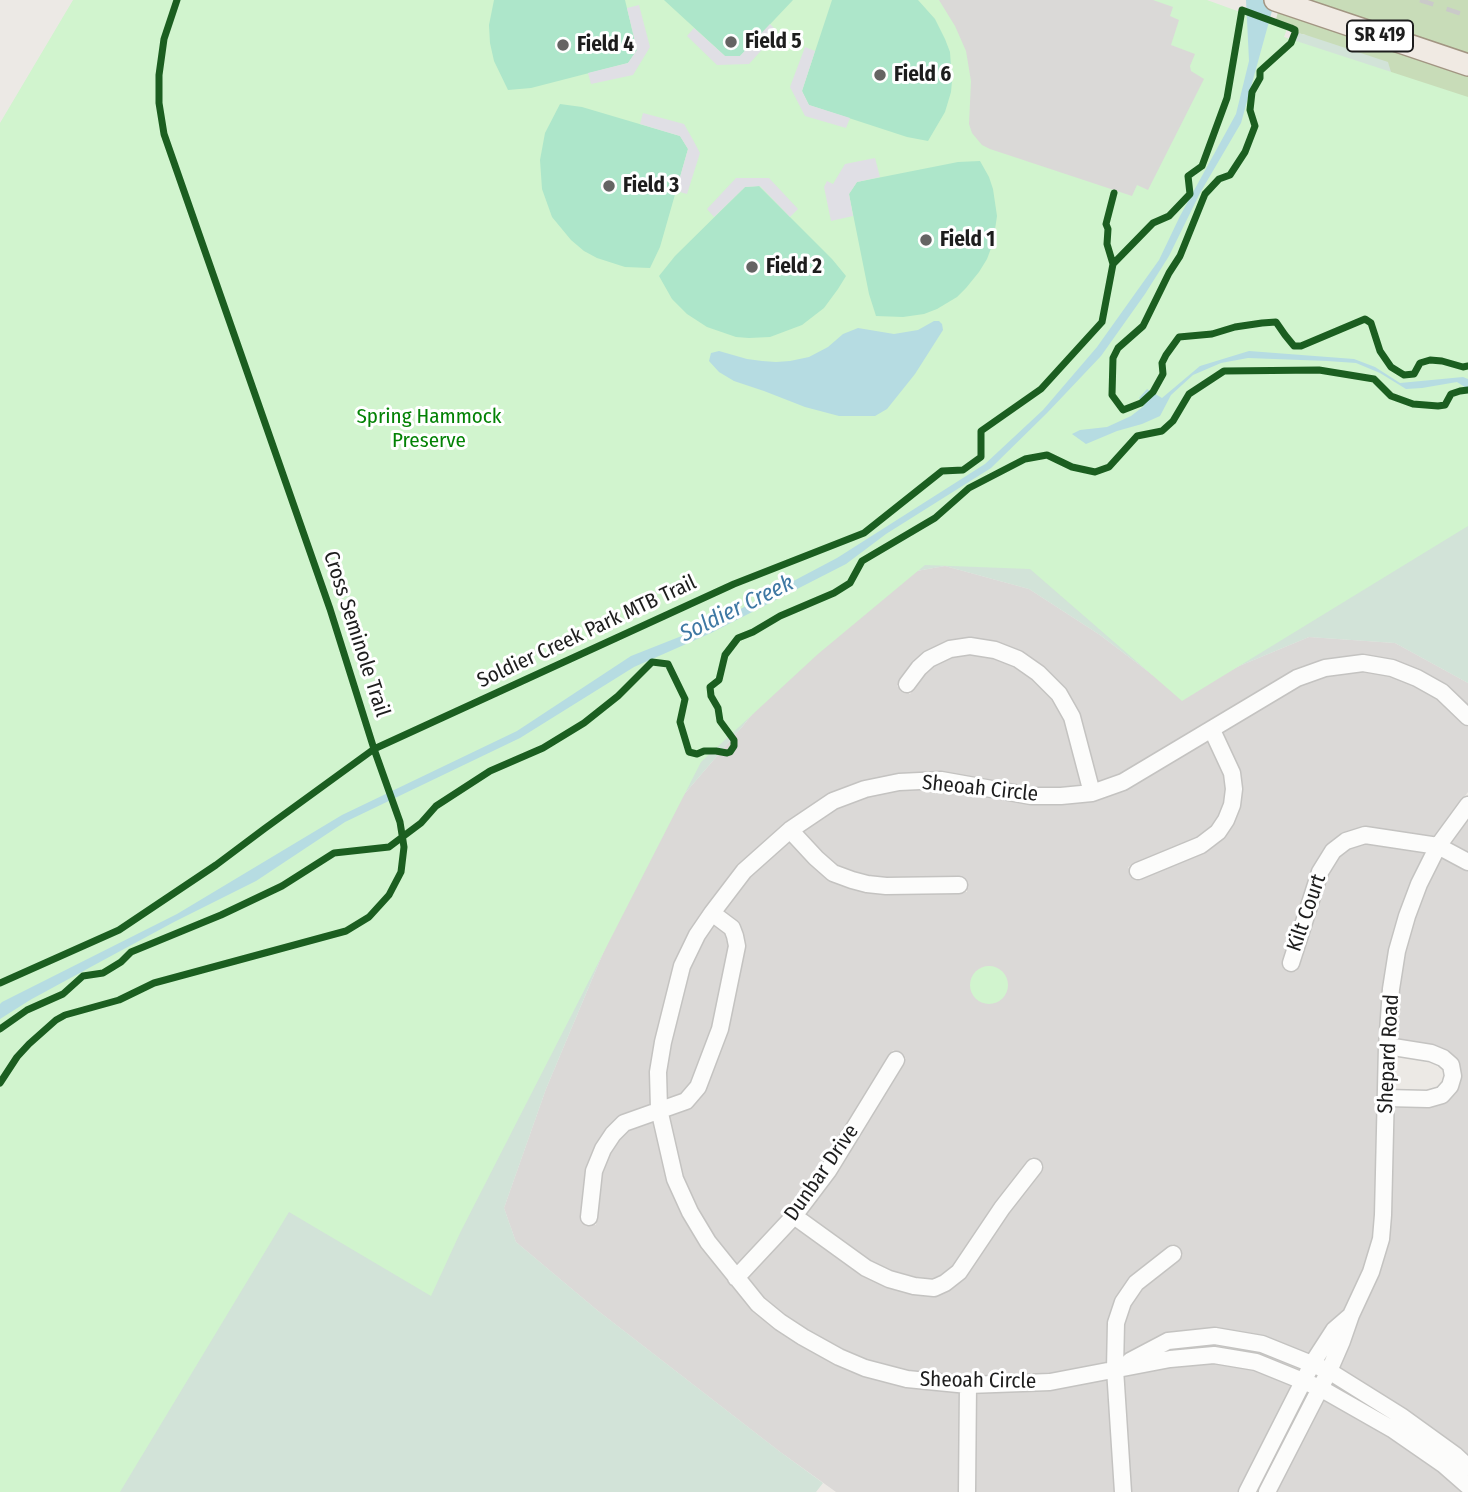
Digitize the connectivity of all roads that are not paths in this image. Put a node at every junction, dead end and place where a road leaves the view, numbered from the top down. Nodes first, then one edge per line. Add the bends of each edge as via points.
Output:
1 (1283, 3) edge
2 (1468, 65) edge
3 (907, 684) dead end
4 (1468, 717) edge
5 (1212, 730) junction
6 (1092, 793) junction
7 (1468, 804) edge
8 (790, 830) junction
9 (1438, 846) junction
10 (1468, 862) edge
11 (1138, 871) dead end
12 (959, 885) dead end
13 (712, 913) junction
14 (1291, 963) dead end
15 (1387, 1046) junction
16 (896, 1060) dead end
17 (1386, 1098) junction
18 (659, 1109) junction
19 (1034, 1167) dead end
20 (794, 1216) junction
21 (589, 1217) dead end
22 (1173, 1254) dead end
23 (737, 1279) junction
24 (1351, 1315) junction
25 (1312, 1364) junction
26 (1115, 1369) junction
27 (1329, 1371) junction
28 (1303, 1381) junction
29 (968, 1385) junction
30 (1320, 1388) junction
31 (1468, 1466) edge
32 (1468, 1486) edge
33 (967, 1492) edge
34 (1123, 1492) edge
35 (1247, 1492) edge
36 (1267, 1492) edge

1 - 2 main road, SR 419
3 - 6 street via 929,659 950,649 970,646 1018,659 1059,694 1072,717
4 - 5 street, Sheoah Circle via 1442,692 1417,678 1363,663 1325,668 1297,678
5 - 6 street, Sheoah Circle via 1123,782
5 - 11 street via 1232,773 1233,805 1226,820 1201,845
6 - 8 street, Sheoah Circle via 1031,796 941,780 899,782 833,801
7 - 9 street, Shepard Road
8 - 12 street via 833,873 852,880 886,886
8 - 13 street, Sheoah Circle via 744,871
9 - 10 street, Kilt Court
9 - 14 street, Kilt Court via 1366,835 1333,851 1320,872
9 - 15 street, Shepard Road via 1419,884 1397,951
13 - 18 street, Sheoah Circle via 682,966 658,1072
13 - 18 street via 732,928 737,946 720,1029 693,1095
15 - 17 street, Shepard Road
15 - 17 street via 1443,1058 1451,1065 1453,1076 1442,1095 1428,1100
16 - 20 street, Dunbar Drive via 828,1171
17 - 24 street, Shepard Road via 1381,1238
18 - 21 street via 624,1124 603,1149 594,1171
18 - 23 street, Sheoah Circle via 675,1179 690,1212
19 - 20 street via 959,1272 934,1289 889,1279 866,1268
20 - 23 street, Dunbar Drive
22 - 26 street via 1136,1283 1123,1302 1116,1323
23 - 29 street, Sheoah Circle via 780,1322 839,1357 907,1379
24 - 25 street, Shepard Road via 1334,1330
24 - 27 street, Shepard Road
25 - 26 street, Sheoah Circle via 1262,1344 1215,1336 1168,1340
25 - 27 street, Sheoah Circle
25 - 28 street, Shepard Road
26 - 28 street, Sheoah Circle via 1214,1355 1256,1362
26 - 29 street, Sheoah Circle via 1050,1382
26 - 34 street
27 - 30 street, Shepard Road
27 - 31 street, Sheoah Circle
28 - 30 street, Sheoah Circle
28 - 35 street, Shepard Road
29 - 33 street
30 - 32 street, Sheoah Circle via 1392,1429
30 - 36 street, Shepard Road

